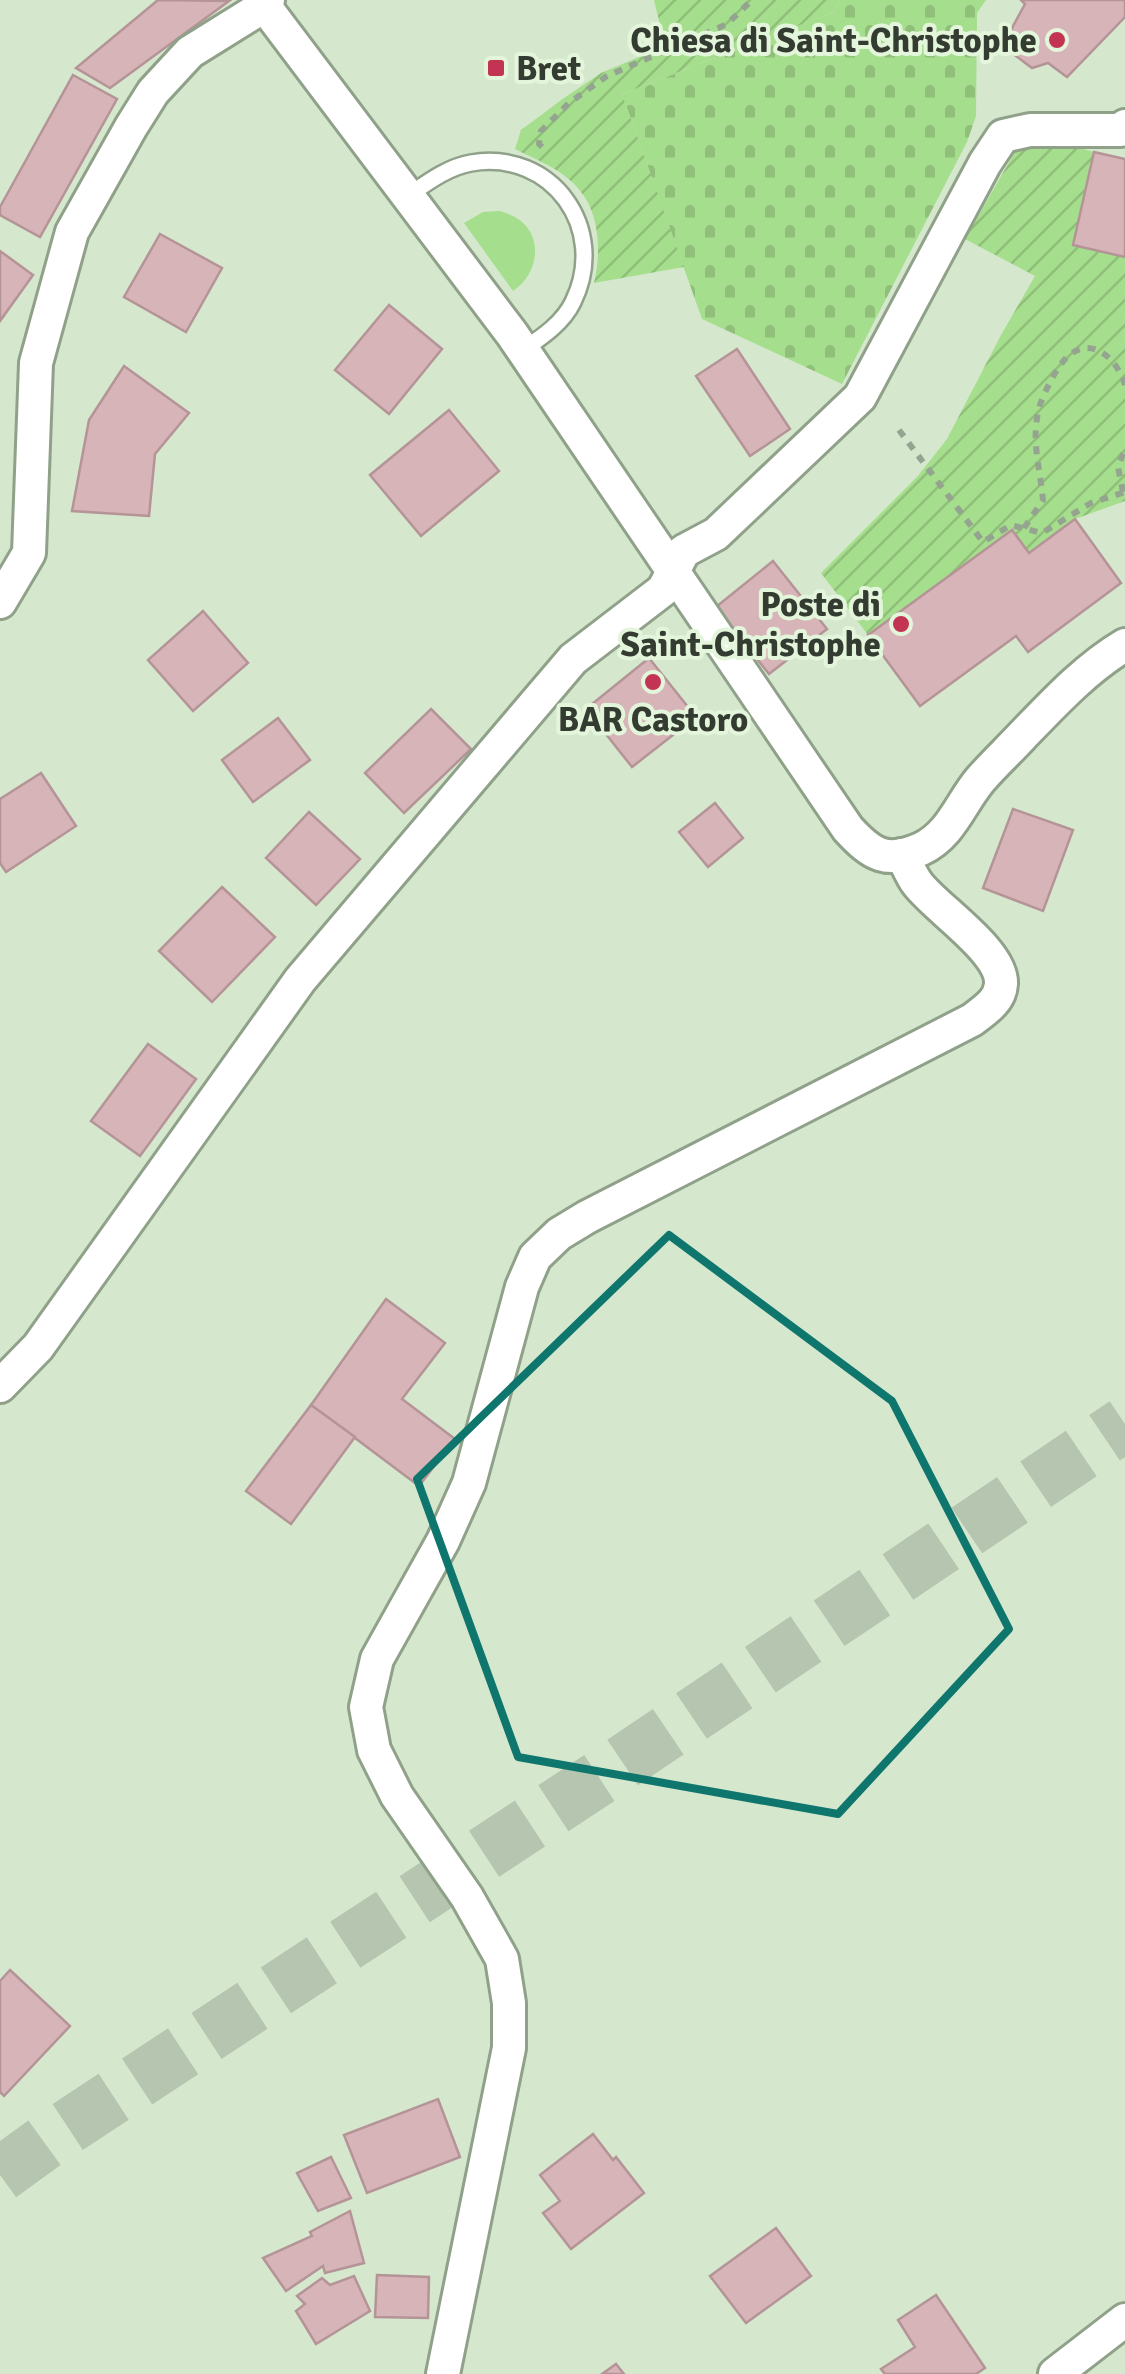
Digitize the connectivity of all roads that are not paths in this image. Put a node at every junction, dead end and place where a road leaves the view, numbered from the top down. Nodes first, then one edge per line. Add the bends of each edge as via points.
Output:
1 (264, 2) edge
2 (1123, 128) edge
3 (409, 195) junction
4 (524, 350) junction
5 (674, 572) junction
6 (0, 602) edge
7 (1125, 645) edge
8 (902, 855) junction
9 (0, 1386) edge
10 (1125, 2320) edge
11 (443, 2374) edge
12 (1055, 2374) edge

1 - 3 street
1 - 6 street via 190,52 153,92 72,232 36,364 29,554
2 - 5 street via 1003,136 860,397 716,534 684,551
3 - 4 street
3 - 4 lane via 466,163 498,160 529,169 566,200 584,244 584,276 572,306
4 - 5 street
5 - 8 street via 848,829 884,857
5 - 9 street via 662,590 574,659 300,980 38,1346
7 - 8 street via 1058,698 978,782 939,837
8 - 11 street via 918,884 992,959 1001,987 993,1004 587,1217 535,1257 469,1483 377,1659 366,1707 374,1750 502,1959 510,2003 509,2048
10 - 12 street

